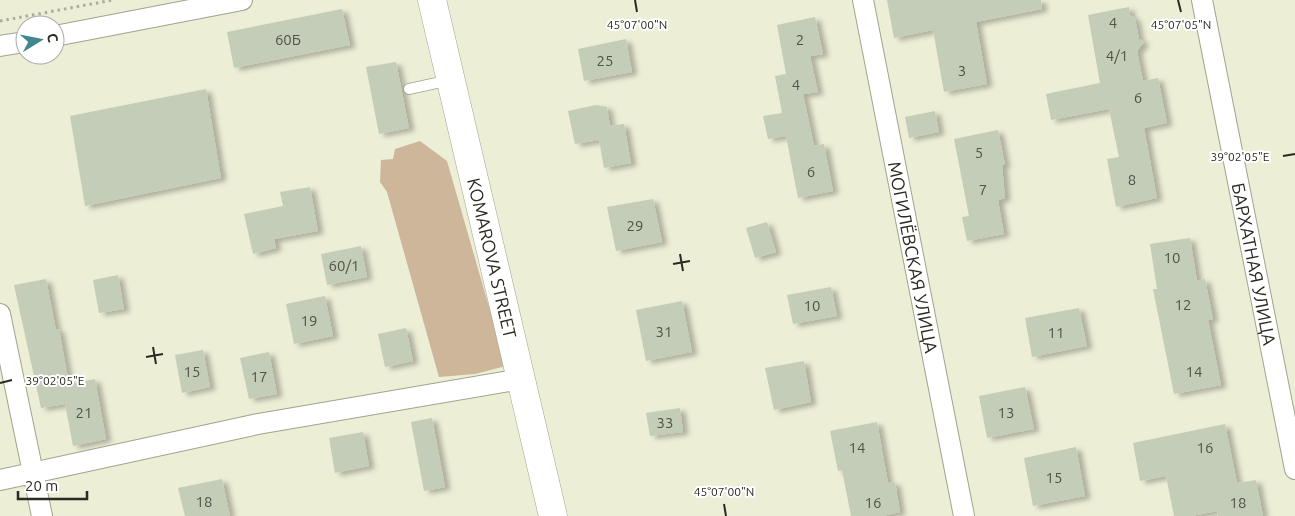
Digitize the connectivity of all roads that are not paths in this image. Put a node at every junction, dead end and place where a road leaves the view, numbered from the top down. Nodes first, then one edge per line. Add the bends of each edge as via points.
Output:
1 (242, 0) edge
2 (432, 0) edge
3 (862, 0) edge
4 (1202, 0) edge
5 (65, 34) edge
6 (15, 44) edge
7 (0, 46) edge
8 (451, 80) junction
9 (409, 89) dead end
10 (0, 314) edge
11 (521, 379) junction
12 (1295, 469) edge
13 (34, 474) junction
14 (0, 480) edge
15 (42, 516) edge
16 (553, 516) edge
17 (964, 516) edge

1 - 5 street
2 - 8 street, KOMAROVA STREET
3 - 17 street, МОГИЛЁВСКАЯ УЛИЦА
4 - 12 street, БАРХАТНАЯ УЛИЦА
6 - 7 street
8 - 9 lane
8 - 11 street, KOMAROVA STREET
10 - 13 street
11 - 13 street via 258,424
11 - 16 street, KOMAROVA STREET
13 - 14 street
13 - 15 street

